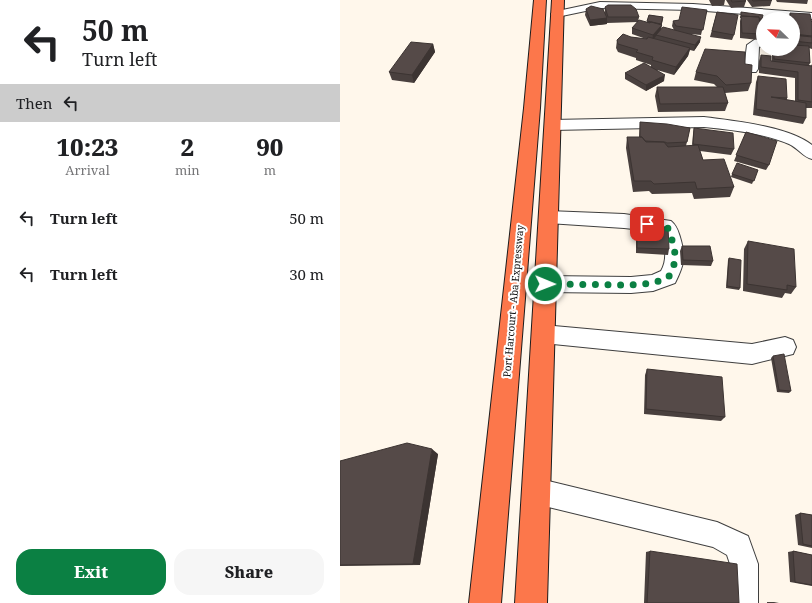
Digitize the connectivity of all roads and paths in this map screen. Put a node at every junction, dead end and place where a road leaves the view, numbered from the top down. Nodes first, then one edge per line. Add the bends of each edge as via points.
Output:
1 (540, 0) edge
2 (583, 0) edge
3 (600, 5) junction
4 (558, 7) edge
5 (764, 12) edge
6 (800, 15) edge
7 (812, 16) edge
8 (756, 43) edge
9 (751, 69) edge
10 (552, 125) junction
11 (812, 154) edge
12 (548, 217) junction
13 (545, 284) junction
14 (543, 334) junction
15 (785, 347) dead end
16 (536, 491) junction
17 (485, 603) edge
18 (531, 603) edge
19 (744, 603) edge

1 - 17 highway, Port Harcourt - Aba Expressway
2 - 3 street
3 - 4 street
3 - 5 street
4 - 10 highway
6 - 7 street
8 - 9 street via 752,45
10 - 11 street via 697,122 725,124 755,129 780,137 804,146
10 - 12 highway
12 - 13 highway
12 - 13 street via 665,226 669,229 675,263 668,278 653,283
13 - 14 highway
14 - 15 street via 752,354
14 - 16 highway
16 - 18 highway
16 - 19 street via 717,535 738,546 744,564

